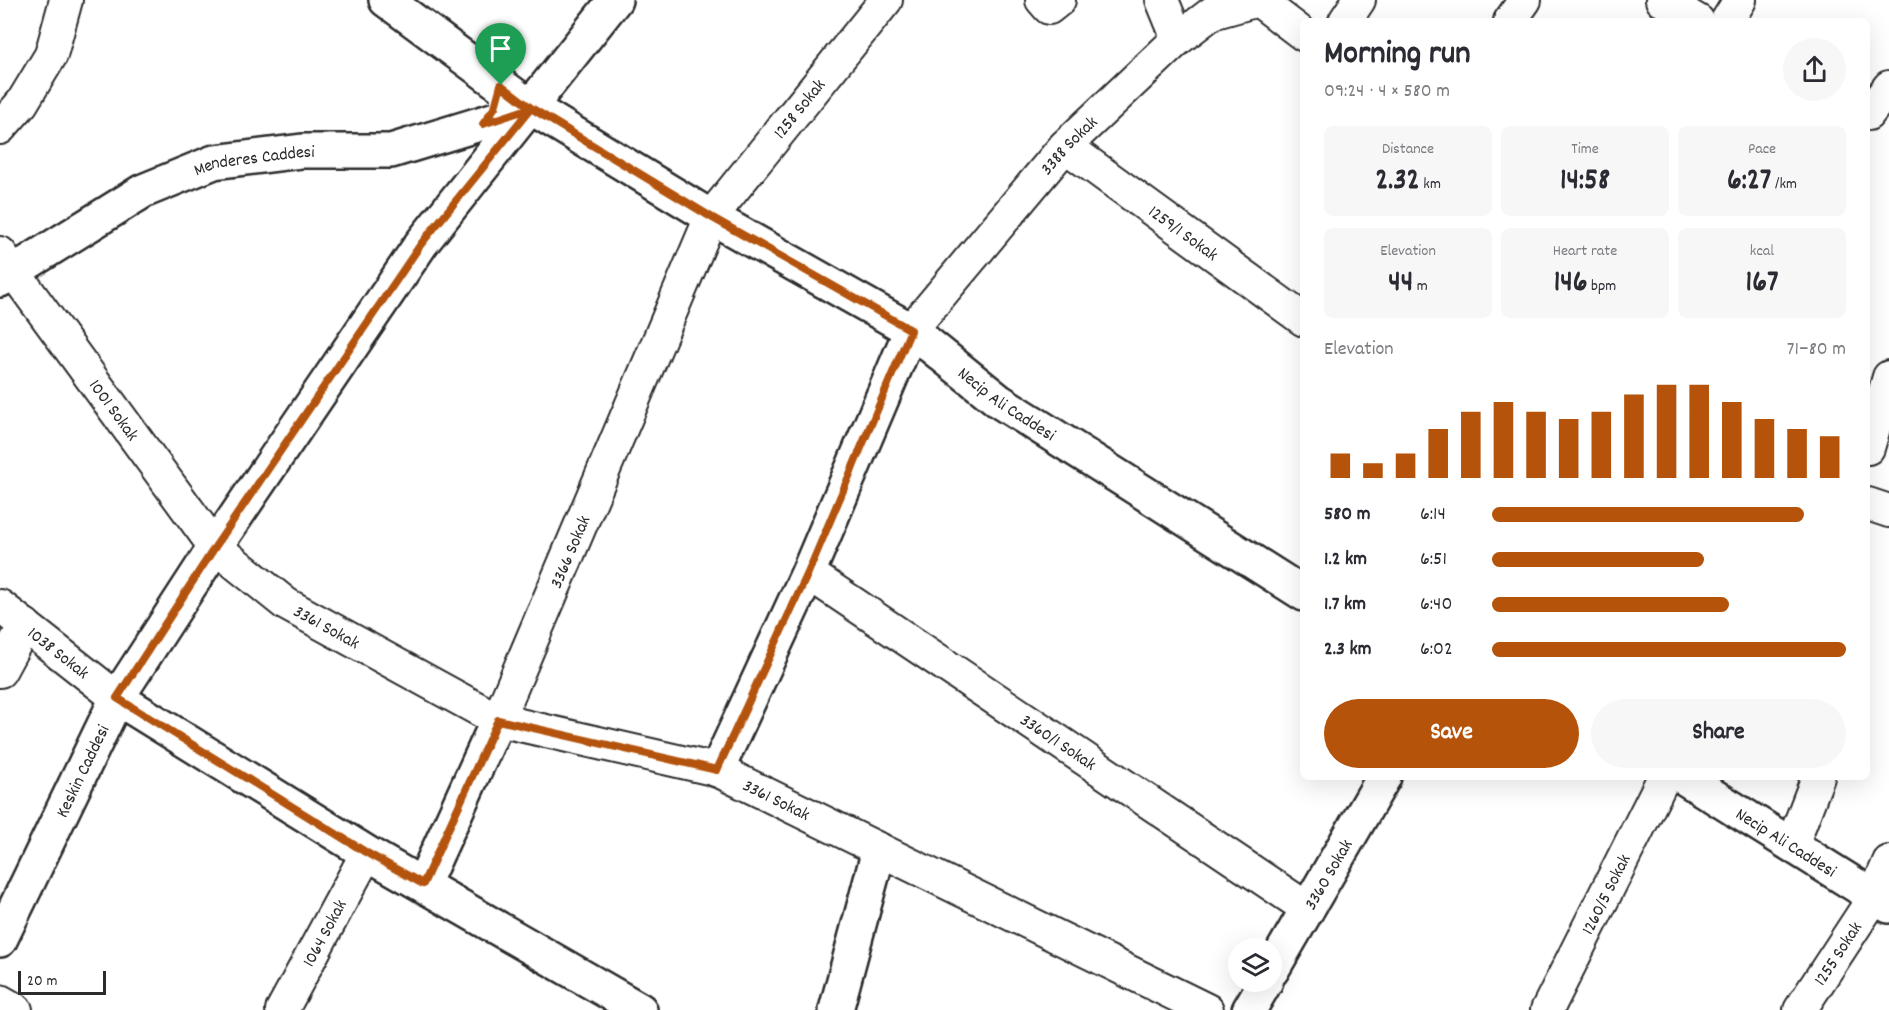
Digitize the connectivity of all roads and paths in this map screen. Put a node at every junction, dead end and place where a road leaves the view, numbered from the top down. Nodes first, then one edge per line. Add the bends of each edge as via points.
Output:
1 (66, 0) edge
2 (386, 0) edge
3 (615, 0) edge
4 (886, 0) edge
5 (1042, 0) edge
6 (1059, 0) edge
7 (1162, 0) edge
8 (1359, 0) edge
9 (1525, 0) edge
10 (1662, 0) edge
11 (1740, 0) edge
12 (1347, 18) edge
13 (1512, 18) edge
14 (1693, 18) edge
15 (1729, 18) edge
16 (1300, 32) edge
17 (1178, 39) junction
18 (501, 85) junction
19 (1889, 87) edge
20 (531, 108) junction
21 (1870, 111) edge
22 (483, 124) junction
23 (0, 128) edge
24 (1065, 146) junction
25 (711, 217) junction
26 (4, 268) edge
27 (1300, 317) edge
28 (911, 330) junction
29 (1889, 377) edge
30 (1870, 441) edge
31 (1870, 505) edge
32 (1889, 511) edge
33 (215, 547) junction
34 (808, 573) junction
35 (1300, 591) edge
36 (0, 606) edge
37 (25, 625) junction
38 (0, 671) edge
39 (117, 698) junction
40 (498, 720) junction
41 (717, 770) junction
42 (1382, 780) edge
43 (1683, 780) edge
44 (1687, 780) edge
45 (1817, 780) edge
46 (1792, 845) junction
47 (879, 850) junction
48 (367, 853) junction
49 (1889, 862) edge
50 (423, 884) junction
51 (1881, 902) edge
52 (1308, 909) junction
53 (0, 940) edge
54 (1282, 953) edge
55 (1260, 992) edge
56 (0, 1001) edge
57 (16, 1010) edge
58 (282, 1010) edge
59 (640, 1010) edge
60 (836, 1010) edge
61 (1207, 1010) edge
62 (1249, 1010) edge
63 (1547, 1010) edge
64 (1800, 1010) edge

1 - 23 street via 51,55 22,103
2 - 18 street, Necip Ali Caddesi
3 - 20 street, Keskin Caddesi
4 - 25 street, 1258 Sokak
5 - 6 street via 1049,8
7 - 17 street
8 - 12 street
9 - 13 street
10 - 14 street
11 - 15 street
16 - 17 street, 3388 Sokak via 1258,0 1212,14
17 - 24 street, 3388 Sokak
18 - 20 street, Necip Ali Caddesi
18 - 22 street via 495,107
19 - 21 street
20 - 22 street, Menderes Caddesi
20 - 25 street, Necip Ali Caddesi
20 - 33 street, Keskin Caddesi via 421,244
22 - 26 street, Menderes Caddesi via 390,152 302,151 214,162 142,191
24 - 27 street, 1259/1 Sokak
24 - 28 street, 3388 Sokak
25 - 28 street, Necip Ali Caddesi
25 - 40 street, 3366 Sokak
26 - 33 street, 1001 Sokak
28 - 34 street
28 - 35 street, Necip Ali Caddesi via 999,401
29 - 30 street
31 - 32 street
33 - 39 street, Keskin Caddesi
33 - 40 street, 3361 Sokak via 286,604
34 - 41 street
34 - 52 street, 3360/1 Sokak
36 - 37 street, 1038 Sokak
37 - 38 street
37 - 39 street, 1038 Sokak
39 - 48 street
39 - 53 street, Keskin Caddesi
40 - 41 street, 3361 Sokak
40 - 50 street, 3366 Sokak
41 - 47 street, 3361 Sokak
42 - 52 street, 3360 Sokak
43 - 63 street, 1260/5 Sokak
44 - 46 street, Necip Ali Caddesi
45 - 46 street
46 - 51 street, Necip Ali Caddesi
47 - 60 street
47 - 61 street, 3361 Sokak
48 - 50 street
48 - 58 street, 1064 Sokak
49 - 51 street, 1255 Sokak
50 - 59 street
51 - 64 street, 1255 Sokak
52 - 54 street, 3360 Sokak
55 - 62 street
56 - 57 street

